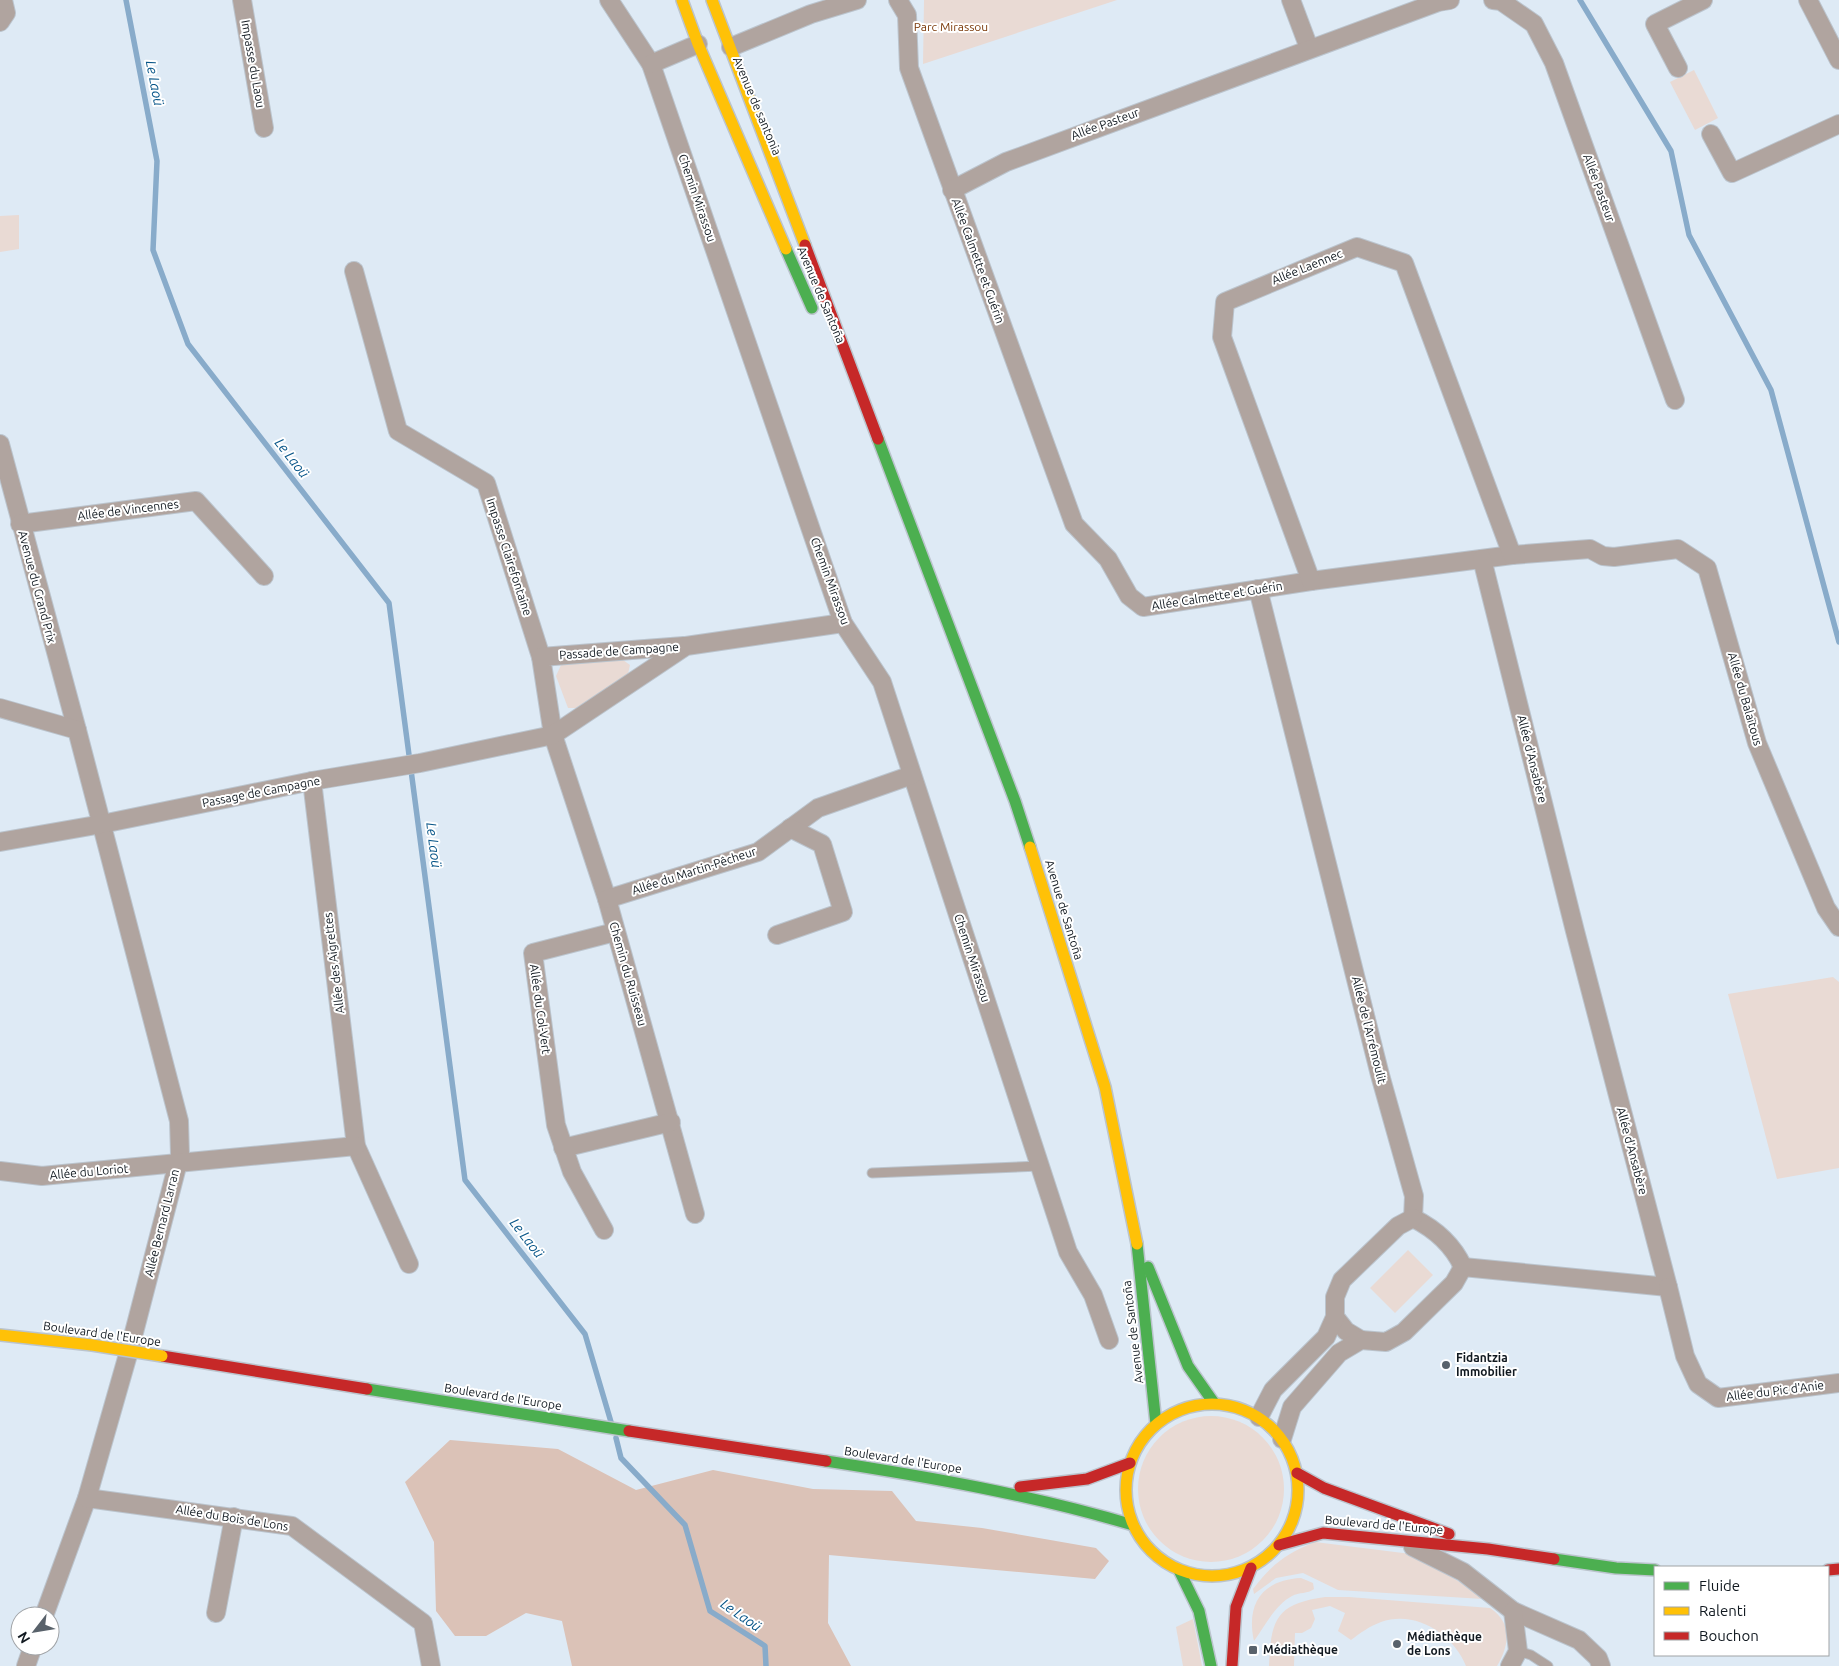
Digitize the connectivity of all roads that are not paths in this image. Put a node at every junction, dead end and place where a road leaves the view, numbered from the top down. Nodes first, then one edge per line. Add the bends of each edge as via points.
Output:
1 (3, 0) edge
2 (242, 0) edge
3 (609, 0) edge
4 (682, 0) edge
5 (712, 0) edge
6 (857, 0) edge
7 (898, 0) edge
8 (1291, 0) edge
9 (1450, 0) edge
10 (1493, 0) edge
11 (1703, 0) edge
12 (1808, 0) edge
13 (0, 22) edge
14 (702, 43) junction
15 (731, 47) junction
16 (1309, 48) junction
17 (1839, 60) edge
18 (651, 64) junction
19 (1678, 68) dead end
20 (726, 69) dead end
21 (1839, 124) edge
22 (264, 128) dead end
23 (1711, 134) dead end
24 (952, 190) junction
25 (797, 223) junction
26 (354, 271) dead end
27 (816, 317) dead end
28 (847, 390) dead end
29 (1675, 400) dead end
30 (2, 455) edge
31 (20, 524) junction
32 (1512, 555) junction
33 (1603, 556) joint
34 (1482, 559) junction
35 (264, 576) dead end
36 (1312, 581) junction
37 (1258, 589) junction
38 (937, 600) junction
39 (843, 623) junction
40 (686, 646) junction
41 (541, 657) junction
42 (0, 708) edge
43 (77, 730) junction
44 (553, 735) junction
45 (420, 763) joint
46 (912, 775) junction
47 (312, 781) junction
48 (102, 824) junction
49 (790, 828) junction
50 (0, 842) edge
51 (607, 899) junction
52 (1839, 927) edge
53 (615, 932) junction
54 (777, 935) dead end
55 (671, 1122) junction
56 (356, 1146) junction
57 (563, 1148) junction
58 (177, 1164) junction
59 (1040, 1166) junction
60 (0, 1171) edge
61 (872, 1173) dead end
62 (695, 1214) dead end
63 (1413, 1218) junction
64 (604, 1230) dead end
65 (1136, 1237) junction
66 (409, 1264) dead end
67 (1464, 1267) junction
68 (1668, 1287) junction
69 (1335, 1317) junction
70 (0, 1335) edge
71 (1109, 1340) dead end
72 (1360, 1340) junction
73 (1839, 1383) edge
74 (1214, 1403) junction
75 (1259, 1417) junction
76 (1156, 1424) junction
77 (1282, 1439) junction
78 (1130, 1464) junction
79 (1297, 1473) junction
80 (1001, 1489) junction
81 (87, 1498) junction
82 (234, 1517) junction
83 (1134, 1525) junction
84 (1397, 1539) junction
85 (1279, 1545) junction
86 (1488, 1549) junction
87 (1251, 1568) junction
88 (1179, 1570) junction
89 (1654, 1570) edge
90 (48, 1606) edge
91 (1513, 1611) junction
92 (216, 1613) dead end
93 (1514, 1658) edge
94 (431, 1666) edge
95 (1211, 1666) edge
96 (1232, 1666) edge
97 (1548, 1666) edge
98 (1601, 1666) edge

1 - 13 street via 6,14
2 - 22 street, Impasse du Laou
3 - 18 street, Chemin Mirassou
4 - 14 main road, Avenue de Santoña
5 - 15 main road, Avenue de Santoña
6 - 15 street via 811,14
7 - 24 street via 907,15 909,68
8 - 16 street
9 - 16 street, Allée Pasteur
10 - 29 street, Allée Pasteur via 1501,1 1534,24 1554,63
11 - 19 street via 1655,24
12 - 17 street
14 - 18 street
14 - 27 main road, Avenue de Santoña
15 - 25 main road, Avenue de Santoña
16 - 24 street, Allée Pasteur via 1006,162
18 - 39 street, Chemin Mirassou
20 - 25 main road, Avenue de santonia via 751,134
21 - 23 street via 1732,173
24 - 37 street, Allée Calmette et Guérin via 1074,524 1108,559 1129,596 1142,607
25 - 38 main road, Avenue de Santoña
26 - 41 street, Impasse Clairefontaine via 398,431 486,483
28 - 38 main road, Avenue de Santoña
30 - 31 street, Avenue du Grand Prix
31 - 35 street, Allée de Vincennes via 196,501
31 - 43 street, Avenue du Grand Prix
32 - 33 street, Allée Calmette et Guérin via 1590,549
32 - 34 street, Allée Calmette et Guérin
32 - 36 street, Allée Laennec via 1404,263 1357,247 1224,302 1222,337
33 - 52 street, Allée du Balaïtous via 1678,549 1707,568 1757,743 1826,908
34 - 36 street, Allée Calmette et Guérin
34 - 68 street, Allée d'Ansabère
36 - 37 street, Allée Calmette et Guérin
37 - 63 street, Allée de l'Arrémoulit via 1380,1075 1414,1196
38 - 65 main road, Avenue de Santoña via 1015,801 1102,1078
39 - 40 street, Passade de Campagne
39 - 46 street, Chemin Mirassou via 882,682
40 - 41 street, Passade de Campagne
40 - 44 street, Passade de Campagne
41 - 44 street, Passade de Campagne
42 - 43 street
43 - 48 street, Avenue du Grand Prix
44 - 45 street, Passade de Campagne
44 - 51 street, Chemin du Ruisseau
45 - 47 street, Passage de Campagne
46 - 49 street, Allée du Martin-Pêcheur via 818,808
46 - 59 street, Chemin Mirassou
47 - 48 street, Passage de Campagne
47 - 56 street, Allée des Aigrettes
48 - 50 street, Passage de Campagne
48 - 58 street, Allée Bernard Larran via 179,1121 180,1155
49 - 51 street, Allée du Martin-Pêcheur via 758,852
49 - 54 street via 822,844 843,912
51 - 53 street, Chemin du Ruisseau
53 - 55 street, Chemin du Ruisseau
53 - 57 street, Allée du Col-Vert via 533,952 556,1125
55 - 57 street
55 - 62 street, Chemin du Ruisseau
56 - 58 street
56 - 66 street, Allée des Aigrettes
57 - 64 street, Allée du Col-Vert via 572,1172
58 - 60 street, Allée du Loriot via 42,1176
58 - 81 street, Allée Bernard Larran
59 - 61 lane
59 - 71 street, Chemin Mirassou via 1068,1252 1093,1294
63 - 67 street via 1429,1226 1456,1252
63 - 69 street via 1398,1226 1342,1280 1335,1297
65 - 74 main road, Avenue de Santoña via 1188,1366
65 - 76 main road, Avenue de Santoña
67 - 68 street
67 - 72 street via 1454,1283 1404,1332 1386,1342
68 - 73 street, Allée du Pic d'Anie via 1688,1363 1698,1384 1718,1398
69 - 72 street via 1346,1332
69 - 75 street via 1326,1337 1273,1390
70 - 80 main road, Boulevard de l'Europe, bridge via 92,1345
72 - 77 street via 1339,1353 1292,1407
74 - 75 main road via 1230,1405
74 - 76 main road via 1183,1408
75 - 77 main road
76 - 78 main road via 1136,1449
77 - 79 main road
78 - 80 main road, Boulevard de l'Europe via 1087,1480
78 - 83 main road via 1126,1495
79 - 85 main road via 1296,1511 1290,1529
79 - 86 main road, Boulevard de l'Europe via 1324,1488
80 - 83 main road, Boulevard de l'Europe
81 - 82 street, Allée du Bois de Lons
81 - 90 street, Allée Bernard Larran
82 - 92 street
82 - 94 street, Allée du Bois de Lons via 292,1526 422,1623
83 - 88 main road via 1152,1552
84 - 85 main road, Boulevard de l'Europe via 1323,1532
84 - 86 main road, Boulevard de l'Europe
84 - 91 street via 1463,1572
85 - 87 main road
86 - 89 main road, Boulevard de l'Europe via 1616,1568
87 - 88 main road via 1227,1575 1203,1576
87 - 96 main road via 1236,1607
88 - 95 main road via 1199,1611
91 - 93 street
91 - 98 street via 1579,1640 1598,1658
93 - 97 lane

